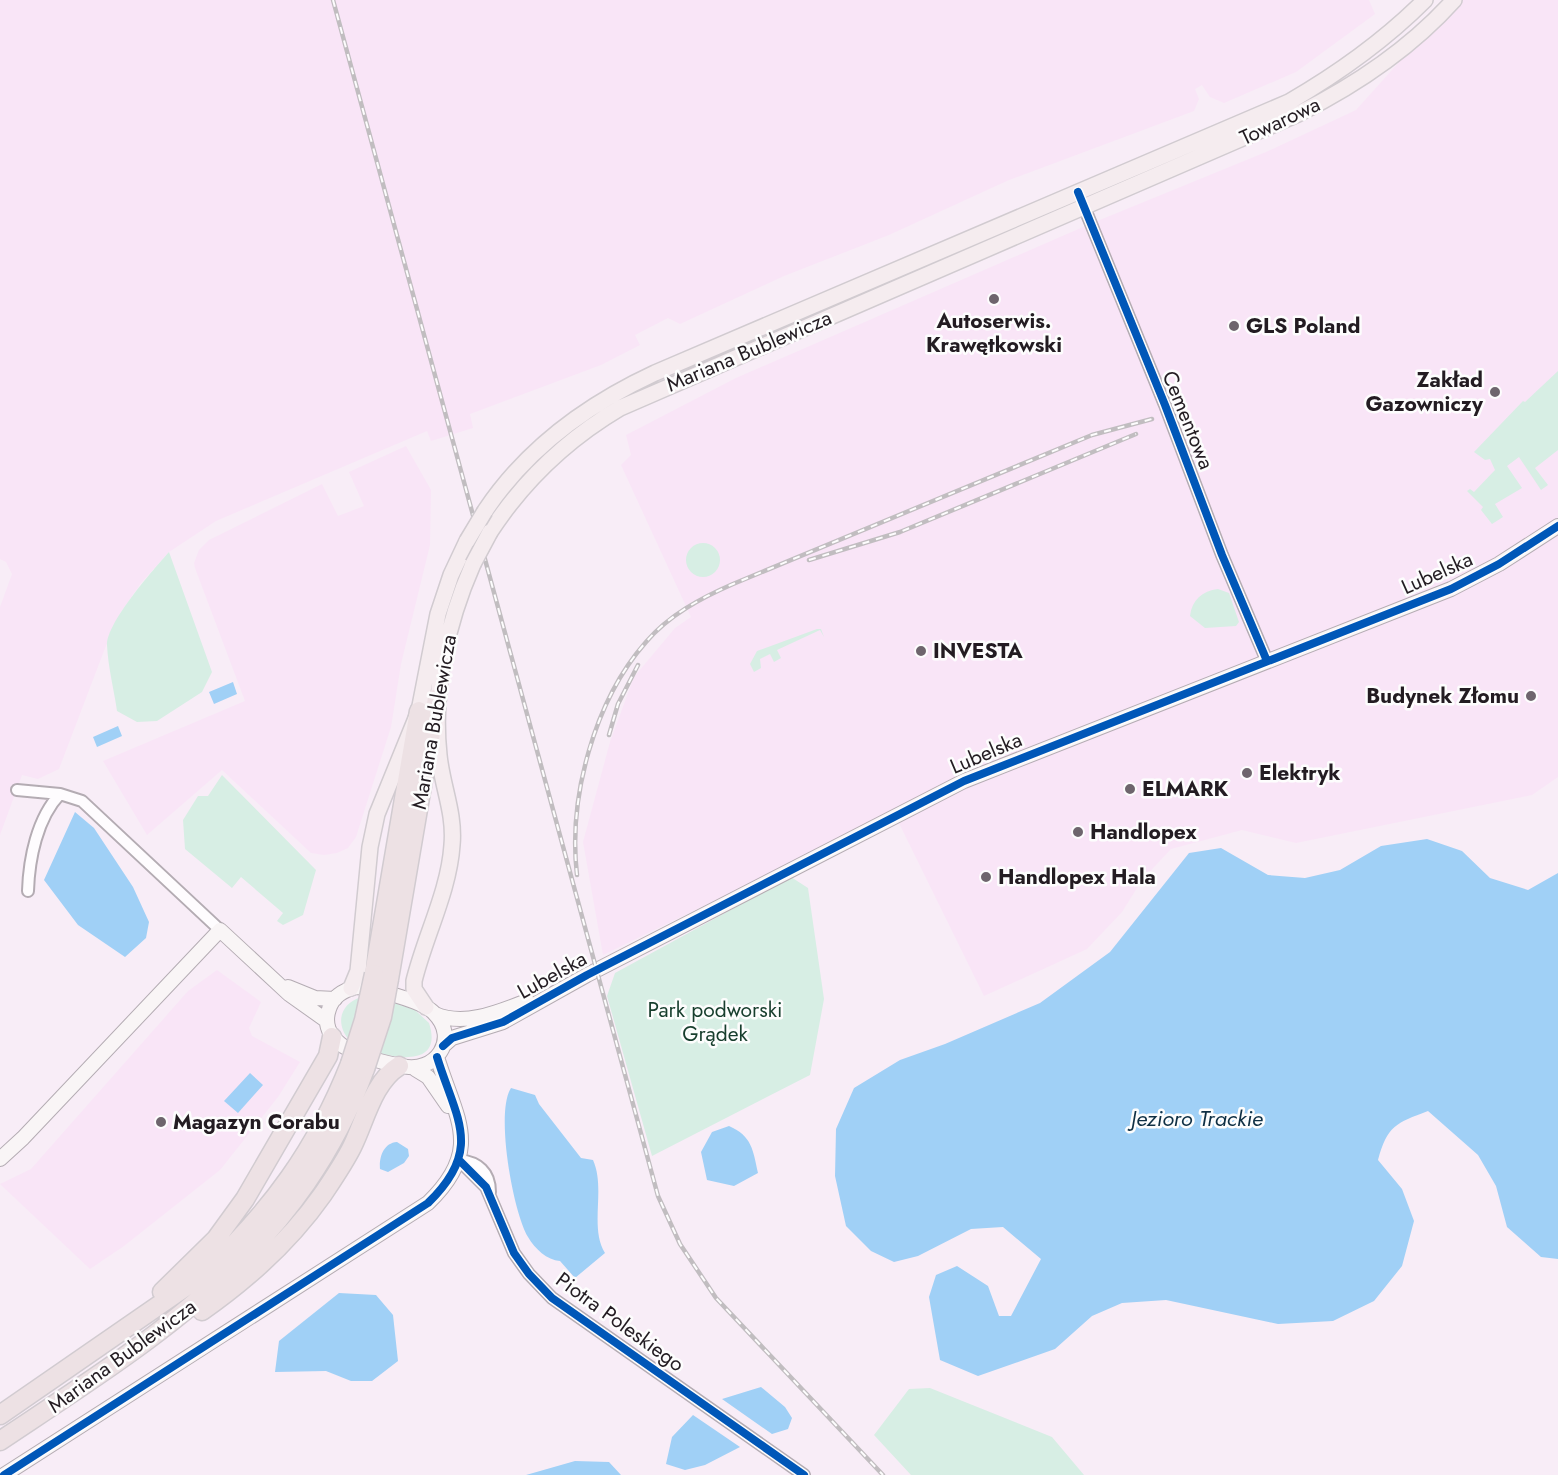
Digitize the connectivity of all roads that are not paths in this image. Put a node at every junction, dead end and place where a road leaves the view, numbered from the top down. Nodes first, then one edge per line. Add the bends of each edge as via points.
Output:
1 (1425, 0) edge
2 (1454, 0) edge
3 (1078, 192) junction
4 (1084, 208) junction
5 (1558, 526) edge
6 (1267, 661) junction
7 (437, 698) junction
8 (419, 711) junction
9 (17, 790) dead end
10 (60, 794) junction
11 (28, 891) dead end
12 (220, 930) junction
13 (587, 975) junction
14 (382, 977) junction
15 (280, 986) junction
16 (351, 988) junction
17 (335, 999) junction
18 (431, 1011) junction
19 (330, 1029) junction
20 (440, 1051) junction
21 (357, 1066) junction
22 (407, 1067) junction
23 (0, 1159) edge
24 (459, 1160) junction
25 (105, 1344) junction
26 (144, 1345) junction
27 (0, 1415) edge
28 (0, 1441) edge
29 (4, 1475) edge
30 (804, 1475) edge

1 - 3 main road, Towarowa via 1359,58 1289,102
2 - 4 main road, Towarowa via 1395,55 1328,99
3 - 4 street, Cementowa
3 - 8 main road, Mariana Bublewicza, bridge via 619,391 577,416 513,474 467,541 441,603
4 - 6 street, Cementowa
4 - 7 main road, Mariana Bublewicza, bridge via 620,408 583,432 545,463 490,532 473,564 450,628
5 - 6 street, Lubelska via 1451,589
6 - 13 street, Lubelska via 964,781
7 - 14 highway, Mariana Bublewicza
7 - 18 main road via 438,754 452,817 452,840 446,877 414,981 414,989
8 - 14 highway, Mariana Bublewicza
8 - 16 main road via 377,814 370,847 359,965
9 - 10 street
10 - 11 street via 49,805 28,865
10 - 12 street via 82,801 94,810
12 - 15 street
12 - 23 street
13 - 18 street, Lubelska via 503,1011 457,1020
13 - 20 street, Lubelska via 503,1022 452,1038
14 - 21 highway, Mariana Bublewicza, bridge via 382,1017
15 - 17 street via 315,998
15 - 19 street
16 - 17 street
16 - 18 street, Lubelska via 367,988
17 - 19 street via 328,1011
18 - 20 street via 444,1029
19 - 22 street via 351,1051
19 - 25 highway via 328,1056 245,1199 216,1239
20 - 22 street, Lubelska via 430,1063
20 - 24 street via 459,1117
21 - 25 highway, Mariana Bublewicza via 287,1185 269,1207 204,1274
21 - 26 highway, Mariana Bublewicza via 346,1118 273,1228 218,1284
22 - 24 street via 428,1077 450,1110 457,1124
22 - 26 highway via 382,1080 351,1150 323,1194 279,1248 235,1288
24 - 29 street via 448,1184 428,1203
24 - 30 street, Piotra Poleskiego via 486,1187 514,1253 552,1298
25 - 27 highway, Mariana Bublewicza
26 - 28 highway, Mariana Bublewicza

